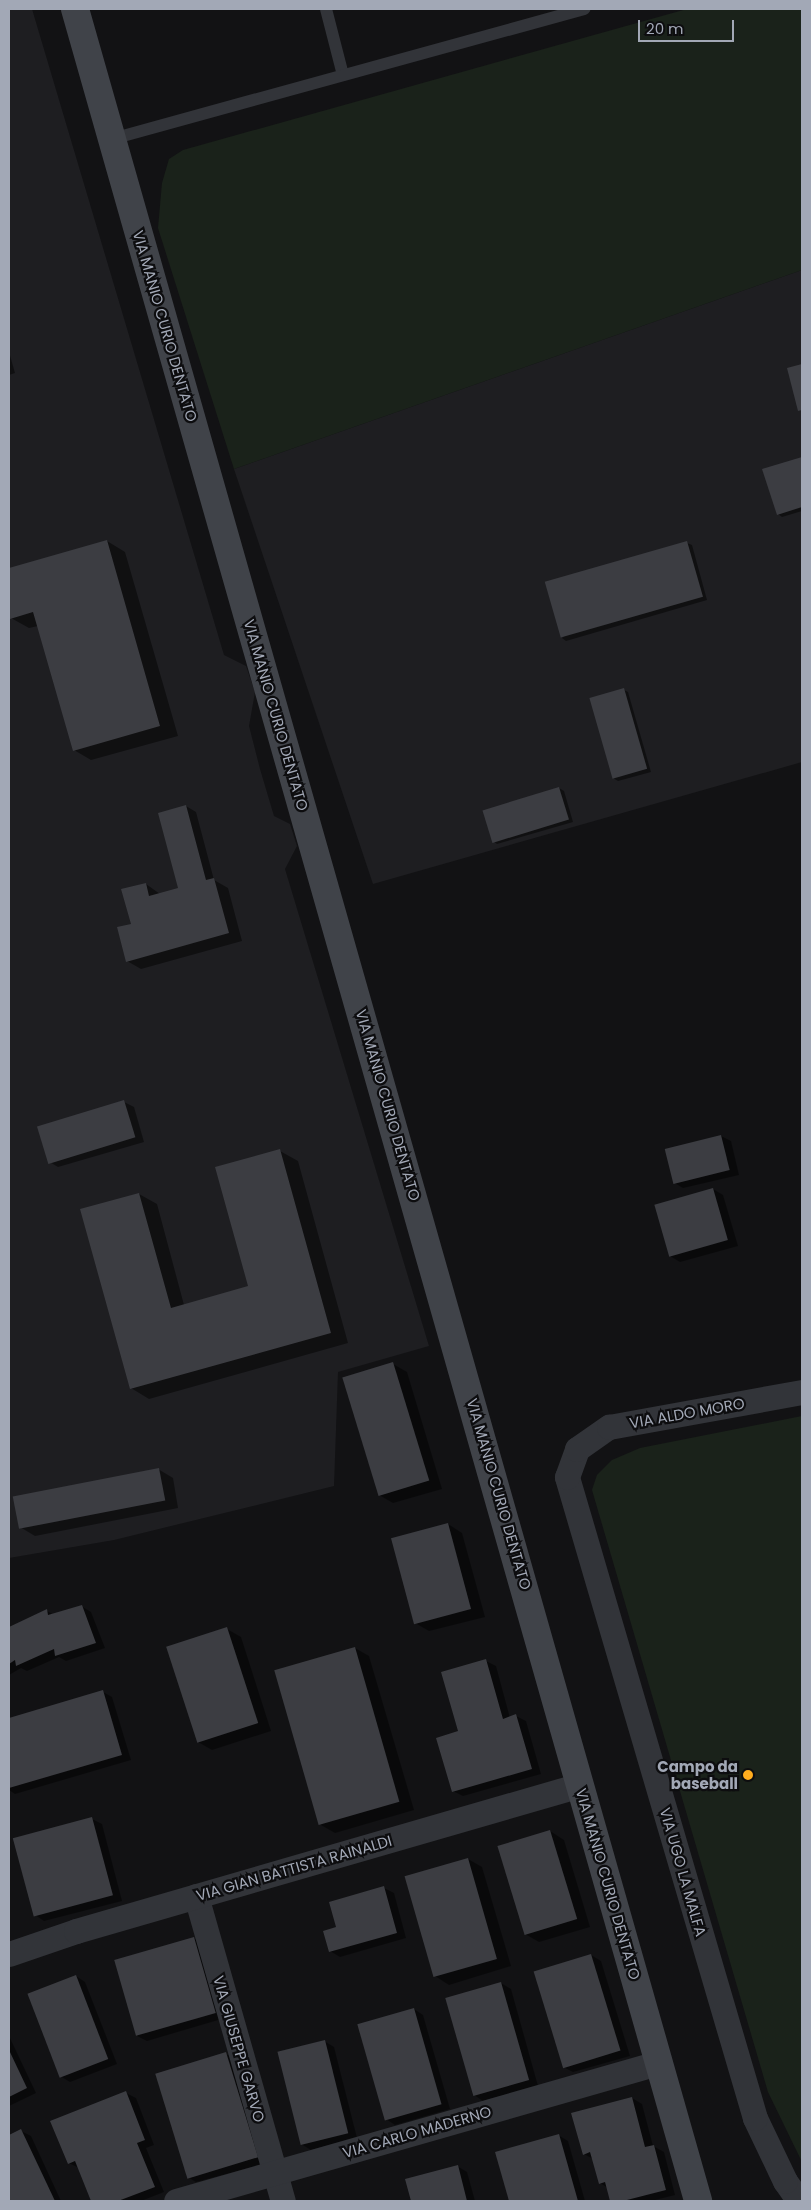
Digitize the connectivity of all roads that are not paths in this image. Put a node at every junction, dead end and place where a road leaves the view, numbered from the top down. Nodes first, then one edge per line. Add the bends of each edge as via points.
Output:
1 (75, 9) edge
2 (326, 9) edge
3 (584, 9) edge
4 (343, 75) junction
5 (112, 139) junction
6 (802, 1392) edge
7 (577, 1449) joint
8 (580, 1785) junction
9 (196, 1896) junction
10 (9, 1954) edge
11 (658, 2062) junction
12 (274, 2172) junction
13 (699, 2195) edge
14 (176, 2201) edge
15 (282, 2201) edge
16 (799, 2201) edge

1 - 5 main road, VIA MANIO CURIO DENTATO
2 - 4 lane
3 - 4 lane
4 - 5 lane
5 - 8 main road, VIA MANIO CURIO DENTATO
6 - 7 street, VIA ALDO MORO via 609,1427
7 - 16 street, VIA UGO LA MALFA via 567,1477 752,2109 785,2181
8 - 9 street, VIA GIAN BATTISTA RAINALDI
8 - 11 main road, VIA MANIO CURIO DENTATO
9 - 10 street, VIA GIAN BATTISTA RAINALDI
9 - 12 street, VIA GIUSEPPE GARVO
11 - 12 street, VIA CARLO MADERNO
11 - 13 main road, VIA MANIO CURIO DENTATO
12 - 14 street, VIA CARLO MADERNO
12 - 15 street, VIA GIUSEPPE GARVO

